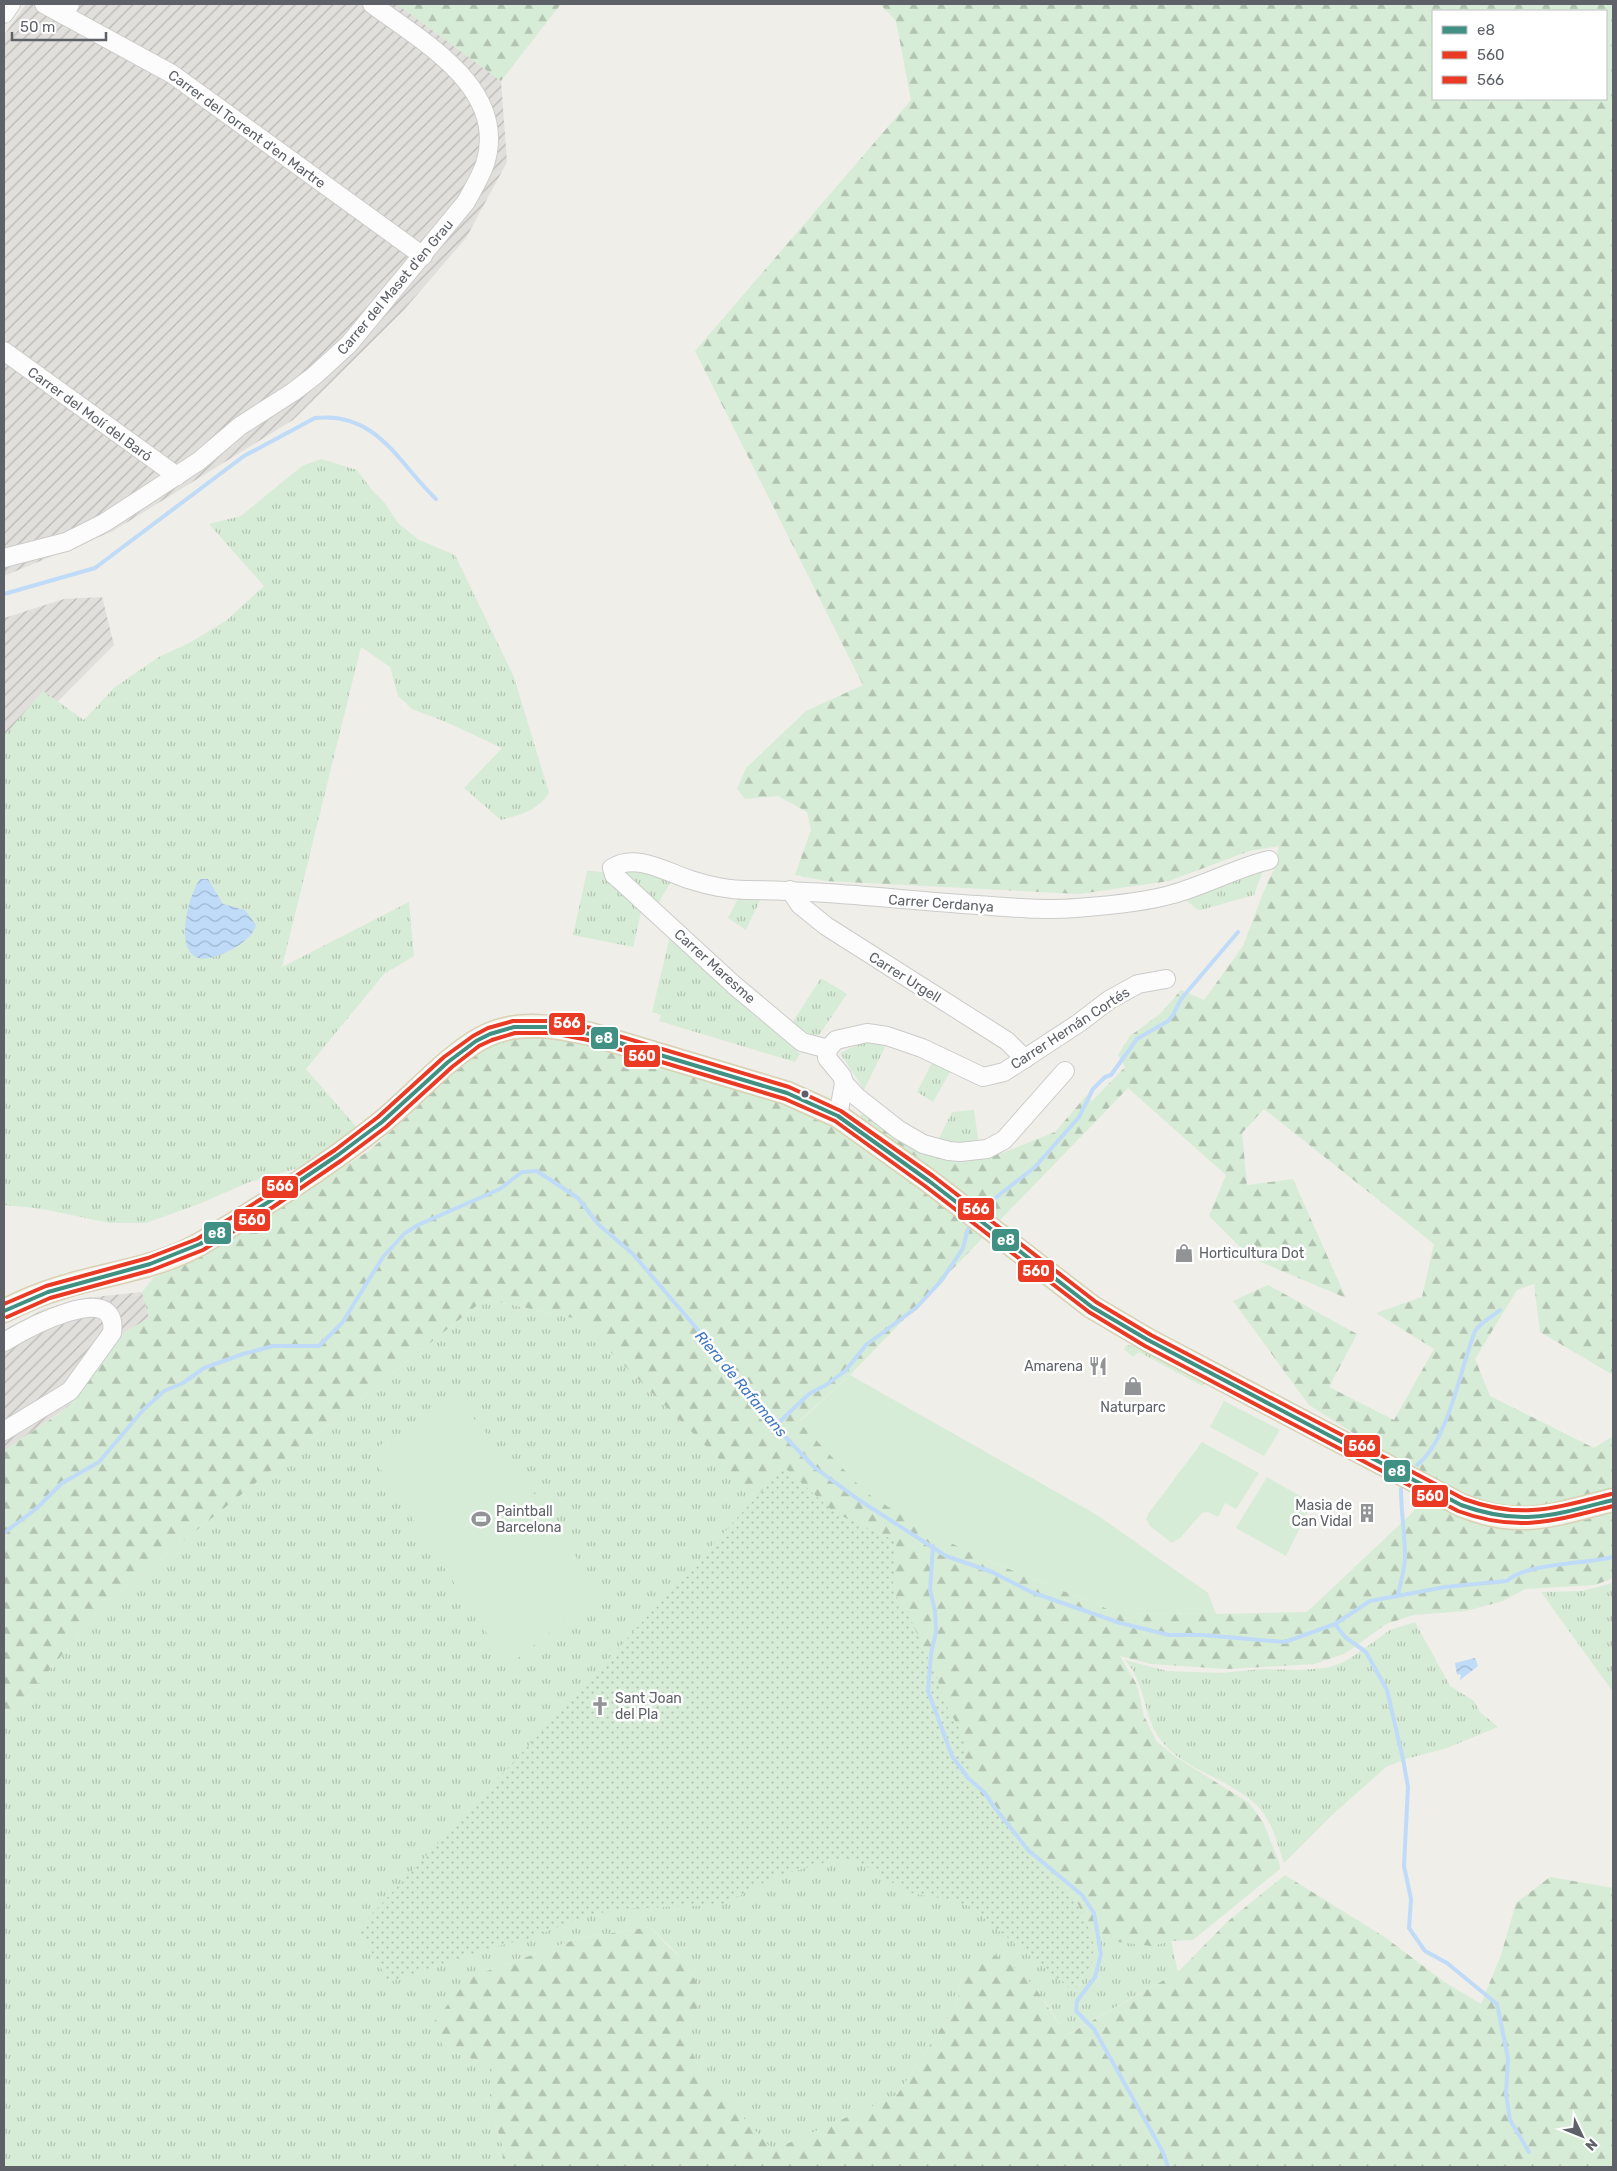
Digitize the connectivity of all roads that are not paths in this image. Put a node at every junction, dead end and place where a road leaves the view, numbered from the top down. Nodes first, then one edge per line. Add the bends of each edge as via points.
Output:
1 (11, 4) edge
2 (44, 4) edge
3 (372, 4) edge
4 (67, 9) edge
5 (4, 14) edge
6 (423, 256) junction
7 (4, 351) edge
8 (177, 476) junction
9 (4, 558) edge
10 (1269, 860) dead end
11 (612, 868) joint
12 (790, 890) junction
13 (1166, 979) dead end
14 (828, 1049) junction
15 (1025, 1058) junction
16 (1065, 1071) dead end
17 (844, 1083) junction
18 (862, 1101) junction
19 (844, 1119) junction
20 (4, 1311) edge
21 (4, 1342) edge
22 (4, 1431) edge
23 (1613, 1500) edge

1 - 5 street
2 - 4 street
3 - 6 street, Carrer del Maset d'en Grau via 458,70 472,87 487,127 488,147 479,179 466,202
4 - 6 street, Carrer del Torrent d'en Martre via 172,74
6 - 8 street, Carrer del Maset d'en Grau via 329,363 293,392 240,426
7 - 8 street, Carrer del Molí del Baró
8 - 9 street, Carrer del Maset d'en Grau via 85,534
10 - 12 street, Carrer Cerdanya via 1247,865 1171,895 1074,908 984,906
11 - 12 street, Carrer Cerdanya via 619,863 641,864 719,888
11 - 14 street, Carrer Maresme via 620,881 802,1042
12 - 15 street, Carrer Urgell via 800,905 826,926 1007,1041
13 - 15 street, Carrer Hernán Cortés via 1138,984 1123,992
14 - 15 street, Carrer Hernán Cortés via 842,1037 867,1033 887,1036 922,1048 983,1077 1004,1072
14 - 17 street via 827,1058
16 - 18 street via 1004,1140 987,1149 974,1151 949,1151 923,1144
17 - 18 street
17 - 19 street
18 - 19 street
19 - 20 main road via 787,1093 590,1034 536,1025 500,1030 482,1038 453,1059 343,1153 198,1245 169,1258 62,1287
19 - 23 main road via 1092,1307 1148,1340 1454,1501 1483,1513 1513,1519 1540,1517
21 - 22 street via 84,1306 104,1309 111,1315 113,1324 109,1338 70,1390

